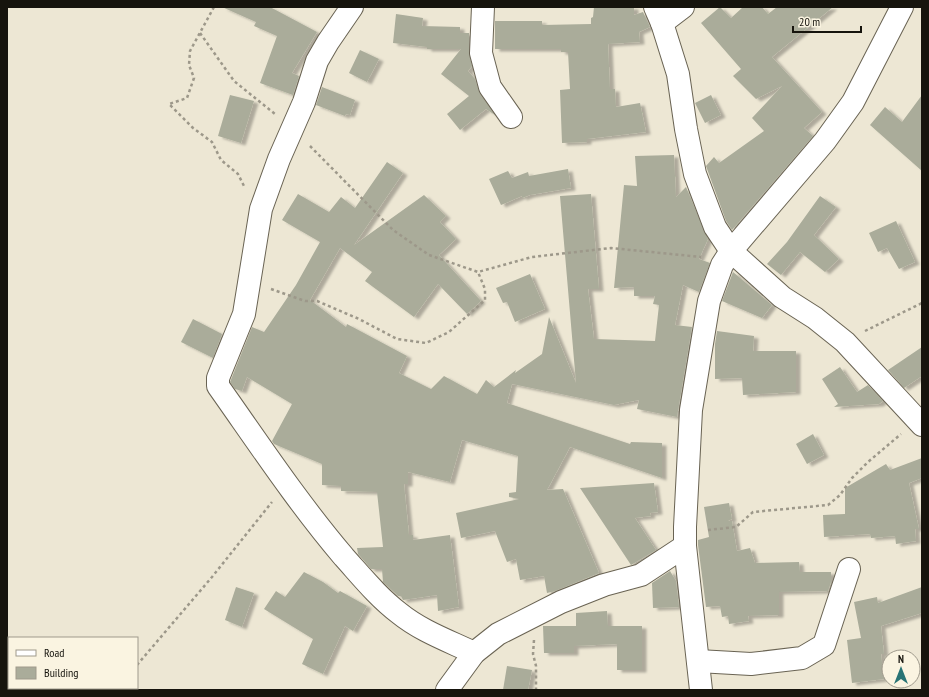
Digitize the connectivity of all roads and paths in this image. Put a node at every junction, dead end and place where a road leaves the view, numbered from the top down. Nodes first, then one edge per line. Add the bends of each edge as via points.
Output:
1 (214, 7) edge
2 (352, 7) edge
3 (483, 7) edge
4 (683, 7) edge
5 (902, 7) edge
6 (658, 15) edge
7 (200, 33) junction
8 (511, 117) dead end
9 (292, 127) junction
10 (261, 208) junction
11 (726, 258) junction
12 (478, 272) junction
13 (250, 283) junction
14 (922, 303) edge
15 (845, 342) junction
16 (920, 423) edge
17 (286, 484) junction
18 (685, 537) junction
19 (849, 569) dead end
20 (533, 618) junction
21 (474, 653) junction
22 (698, 661) junction
23 (138, 664) edge
24 (448, 690) edge
25 (536, 690) edge
26 (701, 690) edge

1 - 7 path
2 - 9 street via 317,61 304,102
3 - 8 street via 481,53 490,87
4 - 6 street
5 - 11 street via 852,102 825,141
6 - 11 street via 678,74 695,174
7 - 9 path via 234,81
7 - 10 path via 190,52 189,65 194,78 187,98 170,104 193,128 212,142 221,160 238,174 250,200
9 - 10 street
9 - 12 path via 393,230 429,255
10 - 13 street
11 - 12 path via 611,248 532,257
11 - 15 street via 816,318
11 - 18 street via 710,301 692,403
12 - 13 path via 485,289 485,300 449,332 426,343 397,339 317,301 305,301
13 - 17 street via 244,314 218,378 218,386
14 - 15 path
15 - 16 street
16 - 18 path via 868,462 828,505 754,512 736,527 710,530
17 - 21 street via 376,594 400,614 424,629
17 - 23 path
18 - 20 street via 641,575 604,585 561,602
18 - 22 street
19 - 22 street via 824,645 802,658 751,664
20 - 21 street via 498,634
20 - 25 path
21 - 24 street
22 - 26 street

